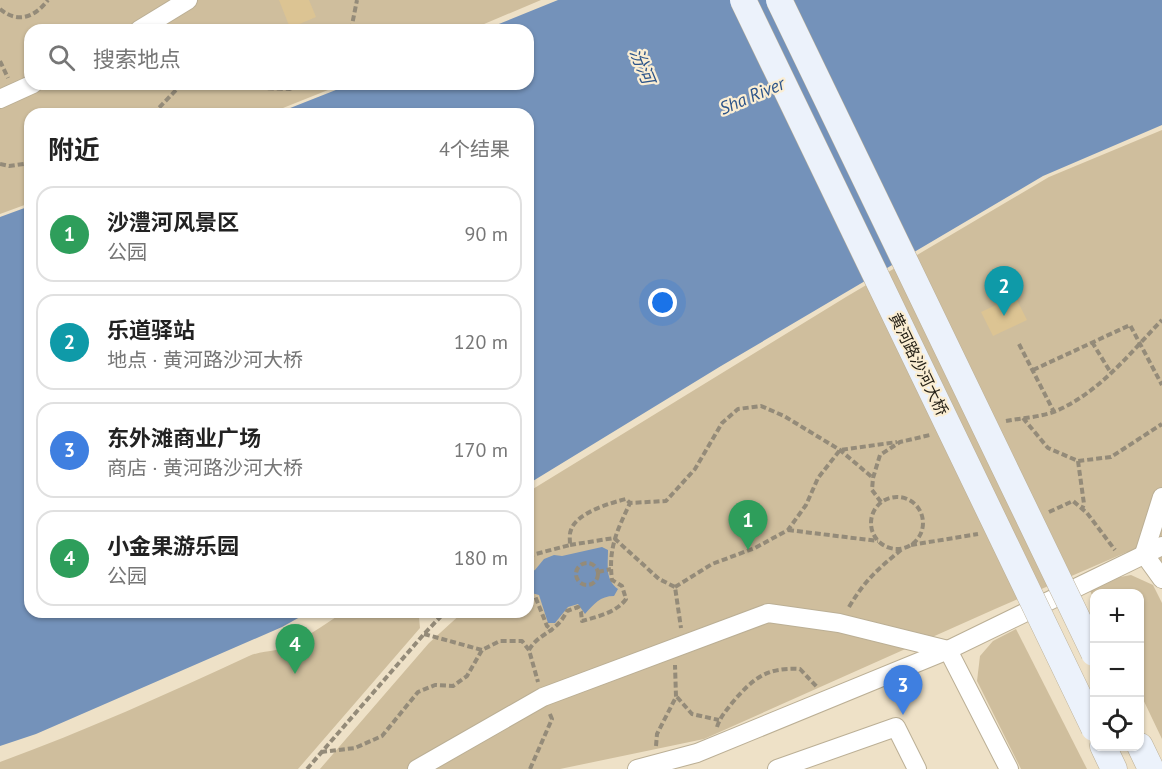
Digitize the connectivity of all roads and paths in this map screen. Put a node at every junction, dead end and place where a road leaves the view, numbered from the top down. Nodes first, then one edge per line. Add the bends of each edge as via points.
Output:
1 (48, 0) edge
2 (188, 0) edge
3 (357, 0) edge
4 (743, 0) edge
5 (779, 0) edge
6 (0, 9) edge
7 (149, 24) edge
8 (352, 24) edge
9 (24, 88) edge
10 (176, 90) edge
11 (0, 99) edge
12 (159, 108) edge
13 (0, 164) edge
14 (24, 164) edge
15 (1162, 320) edge
16 (1092, 342) junction
17 (1019, 344) dead end
18 (1139, 344) junction
19 (1033, 370) junction
20 (1111, 373) junction
21 (1162, 385) edge
22 (1054, 412) junction
23 (1023, 417) junction
24 (1000, 422) dead end
25 (1162, 424) edge
26 (932, 434) dead end
27 (900, 441) junction
28 (840, 450) junction
29 (1078, 461) junction
30 (873, 478) junction
31 (1162, 497) edge
32 (881, 502) junction
33 (630, 503) junction
34 (1082, 508) junction
35 (1051, 511) dead end
36 (788, 530) junction
37 (975, 534) dead end
38 (614, 538) junction
39 (878, 542) junction
40 (570, 545) junction
41 (910, 546) junction
42 (1162, 546) edge
43 (903, 549) junction
44 (534, 554) edge
45 (1139, 557) junction
46 (611, 569) junction
47 (598, 572) junction
48 (1162, 579) edge
49 (675, 587) junction
50 (534, 596) edge
51 (440, 618) edge
52 (839, 623) junction
53 (553, 631) junction
54 (424, 634) junction
55 (1090, 643) edge
56 (679, 647) junction
57 (482, 650) junction
58 (530, 650) junction
59 (948, 650) junction
60 (543, 697) junction
61 (676, 697) junction
62 (826, 700) junction
63 (1090, 718) edge
64 (719, 720) junction
65 (704, 750) junction
66 (1105, 751) edge
67 (1142, 751) edge
68 (321, 752) junction
69 (645, 767) edge
70 (307, 769) edge
71 (417, 769) edge
72 (530, 769) edge
73 (777, 769) edge
74 (917, 769) edge
75 (1009, 769) edge
76 (1114, 769) edge
77 (1151, 769) edge

1 - 6 path via 40,10 26,17 8,16
2 - 7 street
3 - 8 path
4 - 63 main road, 黄河路沙河大桥, bridge
5 - 55 main road, 黄河路沙河大桥, bridge
9 - 11 street
10 - 12 path
13 - 14 path
15 - 18 path
16 - 18 path via 1130,325
16 - 19 path
16 - 20 path
17 - 19 path
18 - 20 path
18 - 21 path
19 - 22 path
20 - 22 path
22 - 23 path
23 - 24 path
23 - 29 path via 1048,448
25 - 29 path via 1111,457
26 - 27 path
27 - 28 path
27 - 30 path via 880,454
28 - 30 path
28 - 33 path via 761,406 738,409 722,423 695,469 666,501
28 - 36 path via 818,478 806,505
29 - 34 path
30 - 32 path via 872,490
31 - 45 street
32 - 39 path via 871,517
32 - 41 path via 905,498 919,508 921,533
33 - 38 path
33 - 40 path via 626,499 610,502 581,516 571,529
34 - 35 path via 1072,501
34 - 45 path via 1116,551
36 - 39 path
36 - 49 path via 755,548 711,564
37 - 41 path
38 - 40 path
38 - 46 path
38 - 49 path via 659,579
39 - 43 path
40 - 44 path
41 - 43 path
42 - 45 street
43 - 52 path via 862,585
45 - 48 street
45 - 59 street
46 - 47 path
46 - 53 path via 612,580 622,585 626,599 621,606 582,621 578,607 567,611
47 - 47 path via 594,583 587,585 576,576 576,569 585,563 592,564
49 - 56 path
50 - 53 path
51 - 54 path
52 - 56 street via 768,613
52 - 59 street
53 - 58 path via 534,642
54 - 57 path
54 - 68 path
56 - 60 street
56 - 61 path
57 - 58 path via 500,640 522,641
57 - 68 path via 467,676 453,686 435,685 418,692 381,736 355,748
58 - 60 path
59 - 62 street
59 - 75 street
60 - 71 street
60 - 72 path via 552,719
61 - 64 path via 692,714
61 - 69 path
62 - 64 path via 800,669 782,668 758,676
62 - 65 street
64 - 65 path via 716,736
65 - 69 street
66 - 76 main road
67 - 77 main road
68 - 70 path
73 - 74 street via 896,727

